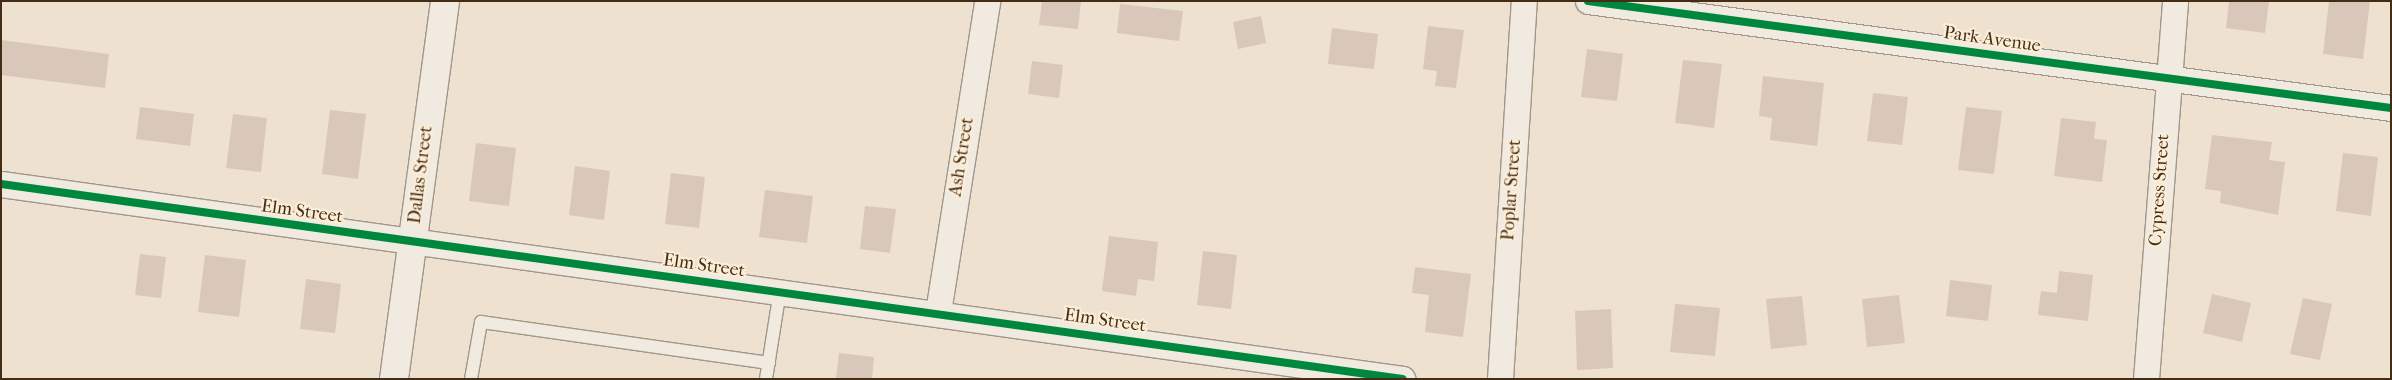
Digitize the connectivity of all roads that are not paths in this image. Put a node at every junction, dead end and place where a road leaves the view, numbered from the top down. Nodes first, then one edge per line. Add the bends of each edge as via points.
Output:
1 (445, 1) edge
2 (986, 1) edge
3 (1524, 1) edge
4 (1588, 1) edge
5 (2175, 1) edge
6 (2168, 79) junction
7 (2391, 108) edge
8 (1, 184) edge
9 (413, 242) junction
10 (780, 291) junction
11 (938, 312) junction
12 (769, 363) junction
13 (1367, 376) edge
14 (394, 379) edge
15 (471, 379) edge
16 (766, 379) edge
17 (1402, 379) edge
18 (1500, 379) edge
19 (2146, 379) edge

1 - 9 street, Dallas Street
2 - 11 street, Ash Street
3 - 18 street, Poplar Street
4 - 6 street, Park Avenue
5 - 6 street, Cypress Street
6 - 7 street, Park Avenue
6 - 19 street, Cypress Street
8 - 9 street, Elm Street
9 - 10 street, Elm Street
9 - 14 street, Dallas Street
10 - 11 street, Elm Street
10 - 12 lane
11 - 13 street, Elm Street
12 - 15 lane via 481,322
12 - 16 lane
13 - 17 street, Elm Street

